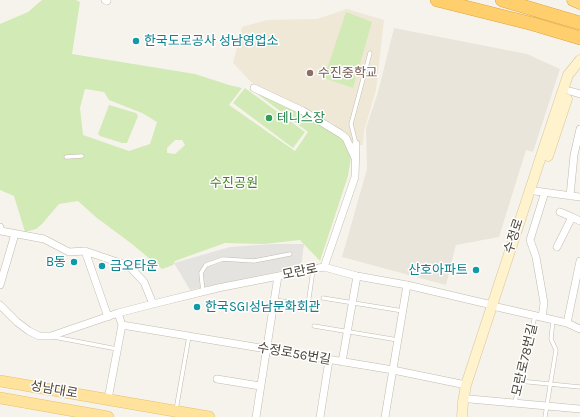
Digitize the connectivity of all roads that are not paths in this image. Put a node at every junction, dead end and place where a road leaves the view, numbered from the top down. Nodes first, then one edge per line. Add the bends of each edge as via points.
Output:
1 (437, 0) edge
2 (502, 0) edge
3 (573, 0) edge
4 (580, 3) edge
5 (580, 23) edge
6 (578, 37) edge
7 (370, 53) dead end
8 (580, 60) edge
9 (580, 70) edge
10 (254, 88) dead end
11 (570, 91) junction
12 (580, 94) edge
13 (580, 129) edge
14 (356, 144) joint
15 (82, 156) dead end
16 (66, 157) dead end
17 (355, 158) junction
18 (540, 191) junction
19 (570, 196) junction
20 (580, 197) edge
21 (560, 212) dead end
22 (572, 217) junction
23 (580, 221) edge
24 (0, 227) edge
25 (15, 234) junction
26 (557, 247) dead end
27 (85, 251) junction
28 (290, 254) dead end
29 (580, 261) edge
30 (324, 266) junction
31 (313, 270) junction
32 (278, 276) junction
33 (357, 276) junction
34 (0, 285) edge
35 (408, 285) junction
36 (204, 292) junction
37 (323, 298) dead end
38 (274, 300) junction
39 (352, 303) junction
40 (0, 304) edge
41 (153, 304) junction
42 (494, 306) junction
43 (403, 311) junction
44 (118, 313) junction
45 (108, 317) junction
46 (539, 317) junction
47 (553, 320) junction
48 (567, 323) junction
49 (122, 325) junction
50 (314, 326) dead end
51 (580, 329) edge
52 (347, 331) junction
53 (52, 336) junction
54 (189, 336) junction
55 (398, 340) junction
56 (118, 349) junction
57 (266, 350) junction
58 (329, 360) junction
59 (342, 362) junction
60 (393, 370) junction
61 (217, 379) dead end
62 (0, 380) edge
63 (519, 381) junction
64 (466, 384) junction
65 (550, 384) junction
66 (260, 386) junction
67 (580, 387) edge
68 (0, 398) edge
69 (108, 399) junction
70 (470, 399) junction
71 (515, 403) junction
72 (547, 406) junction
73 (580, 409) edge
74 (176, 411) junction
75 (108, 417) edge
76 (209, 417) edge
77 (256, 417) edge
78 (320, 417) edge
79 (385, 417) edge
80 (462, 417) edge
81 (469, 417) edge
82 (546, 417) edge

1 - 6 highway
2 - 5 highway
3 - 4 highway
7 - 14 lane via 351,124
8 - 42 main road, 수정로 via 568,75
9 - 11 main road, 수정로
10 - 17 street via 304,111 341,134 346,138
11 - 12 street
11 - 18 main road, 수정로
13 - 19 street via 574,155
14 - 17 street
15 - 16 lane
17 - 30 street via 355,177
18 - 19 street
18 - 42 main road, 수정로
18 - 46 street via 530,240 536,257 544,303
19 - 20 street
21 - 22 street
22 - 23 street
22 - 26 street
24 - 25 street via 1,231
25 - 27 street via 44,239 69,252
25 - 34 street
27 - 41 street via 130,266 144,282
27 - 45 street
28 - 36 lane via 254,261 223,259 206,265 201,273
29 - 48 street
30 - 31 street, 모란로
30 - 33 street, 모란로
31 - 32 street, 모란로
31 - 38 lane via 308,305
32 - 36 street, 모란로
32 - 38 street
33 - 35 street, 모란로
33 - 39 street
35 - 42 street, 모란로
35 - 43 street
36 - 41 street, 모란로
37 - 39 lane
38 - 57 street
39 - 43 lane
39 - 52 street
40 - 53 street, 모란로 via 29,331 39,336
41 - 44 street, 모란로
42 - 46 street, 모란로
42 - 64 main road, 수정로
42 - 70 main road, 수정로
43 - 55 street
44 - 45 street, 모란로
44 - 49 street
45 - 53 street, 모란로
46 - 47 street, 모란로
46 - 63 lane, 모란로78번길
47 - 48 street, 모란로
47 - 65 lane via 551,339 556,350
48 - 51 street, 모란로
49 - 54 street, 수정로56번길
49 - 56 street
50 - 52 lane
52 - 55 lane
52 - 59 street
53 - 56 lane, 모란로
54 - 57 street, 수정로56번길
54 - 74 lane
55 - 60 street
56 - 69 street
57 - 58 street, 수정로56번길
57 - 66 street
58 - 59 street, 수정로56번길
58 - 78 street
59 - 60 street, 수정로56번길
60 - 64 street, 수정로56번길
60 - 79 street
61 - 66 street
62 - 69 main road, 성남대로
63 - 65 lane
63 - 71 lane, 모란로78번길
64 - 80 main road, 수정로
65 - 67 lane
65 - 72 lane
66 - 77 street
68 - 75 main road, 성남대로
69 - 74 main road, 성남대로
70 - 71 street
70 - 81 main road, 수정로
71 - 72 street
72 - 73 street
72 - 82 lane
74 - 76 main road, 성남대로

